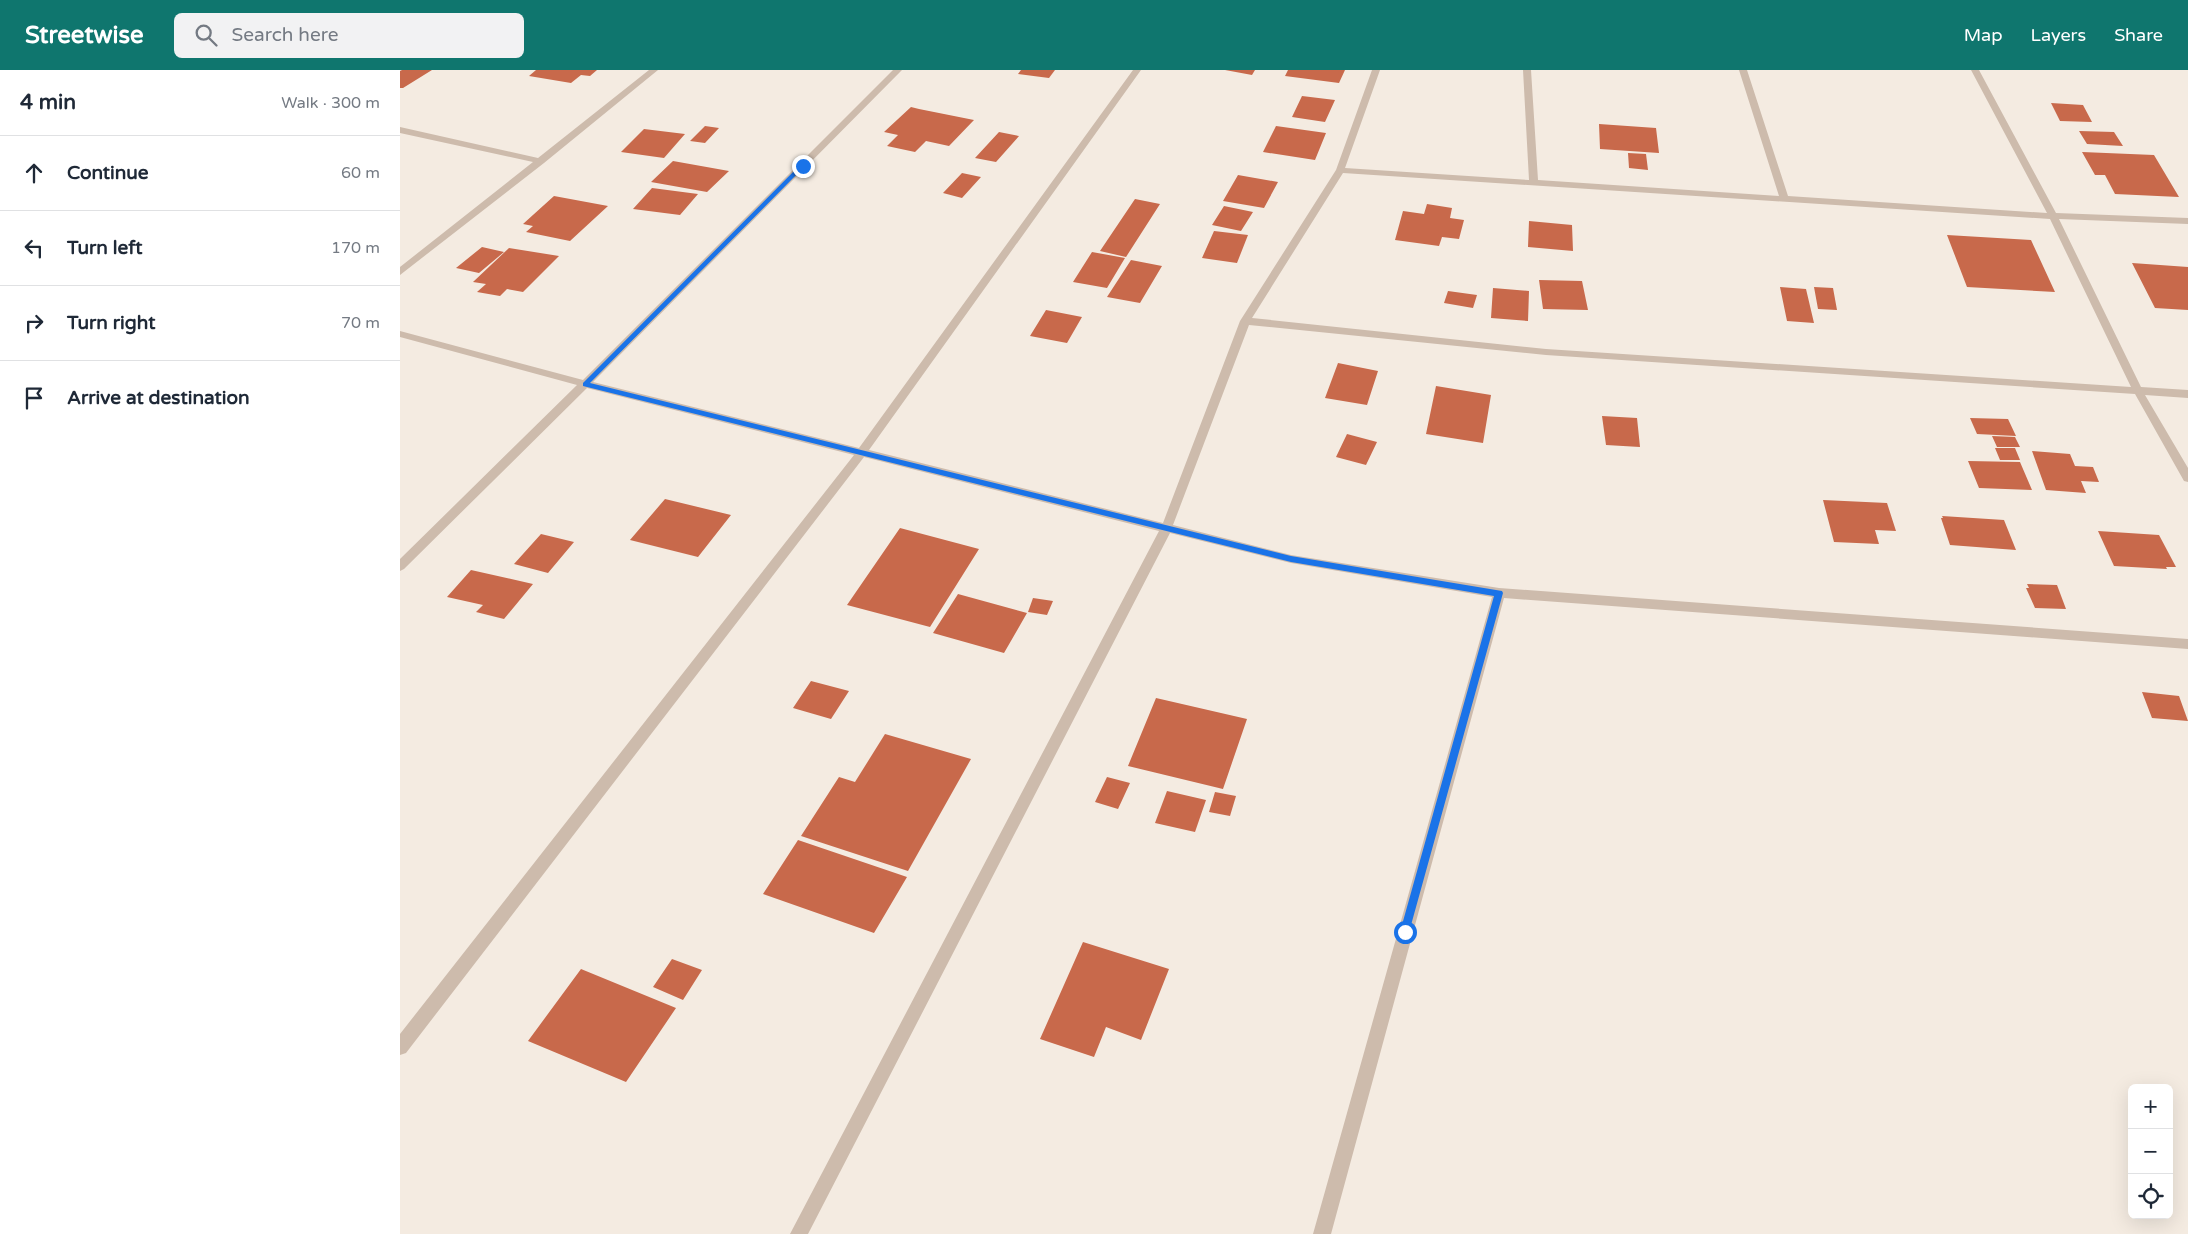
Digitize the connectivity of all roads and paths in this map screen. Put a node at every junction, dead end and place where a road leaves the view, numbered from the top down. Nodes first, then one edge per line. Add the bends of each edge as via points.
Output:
1 (654, 70) edge
2 (898, 70) edge
3 (1137, 70) edge
4 (1376, 70) edge
5 (1527, 70) edge
6 (1744, 70) edge
7 (1975, 70) edge
8 (400, 130) edge
9 (541, 161) junction
10 (1340, 170) junction
11 (1534, 183) junction
12 (1784, 197) junction
13 (2053, 216) junction
14 (2188, 221) edge
15 (400, 272) edge
16 (1244, 321) junction
17 (400, 334) edge
18 (585, 384) junction
19 (2138, 391) junction
20 (2188, 394) edge
21 (862, 452) junction
22 (2188, 478) edge
23 (1166, 529) junction
24 (400, 566) edge
25 (1499, 593) junction
26 (2188, 644) edge
27 (400, 1047) edge
28 (799, 1234) edge
29 (1322, 1234) edge

1 - 9 street
2 - 18 street
3 - 21 street
4 - 10 street
5 - 11 street
6 - 12 street
7 - 13 street
8 - 9 street
9 - 15 street
10 - 11 street
10 - 16 street
11 - 12 street
12 - 13 street
13 - 14 street
13 - 19 street
16 - 19 street via 1546,352
16 - 23 street
17 - 18 street
18 - 21 street
18 - 24 street
19 - 20 street
19 - 22 street
21 - 23 street
21 - 27 street
23 - 25 street via 1291,559
23 - 28 street
25 - 26 street
25 - 29 street

